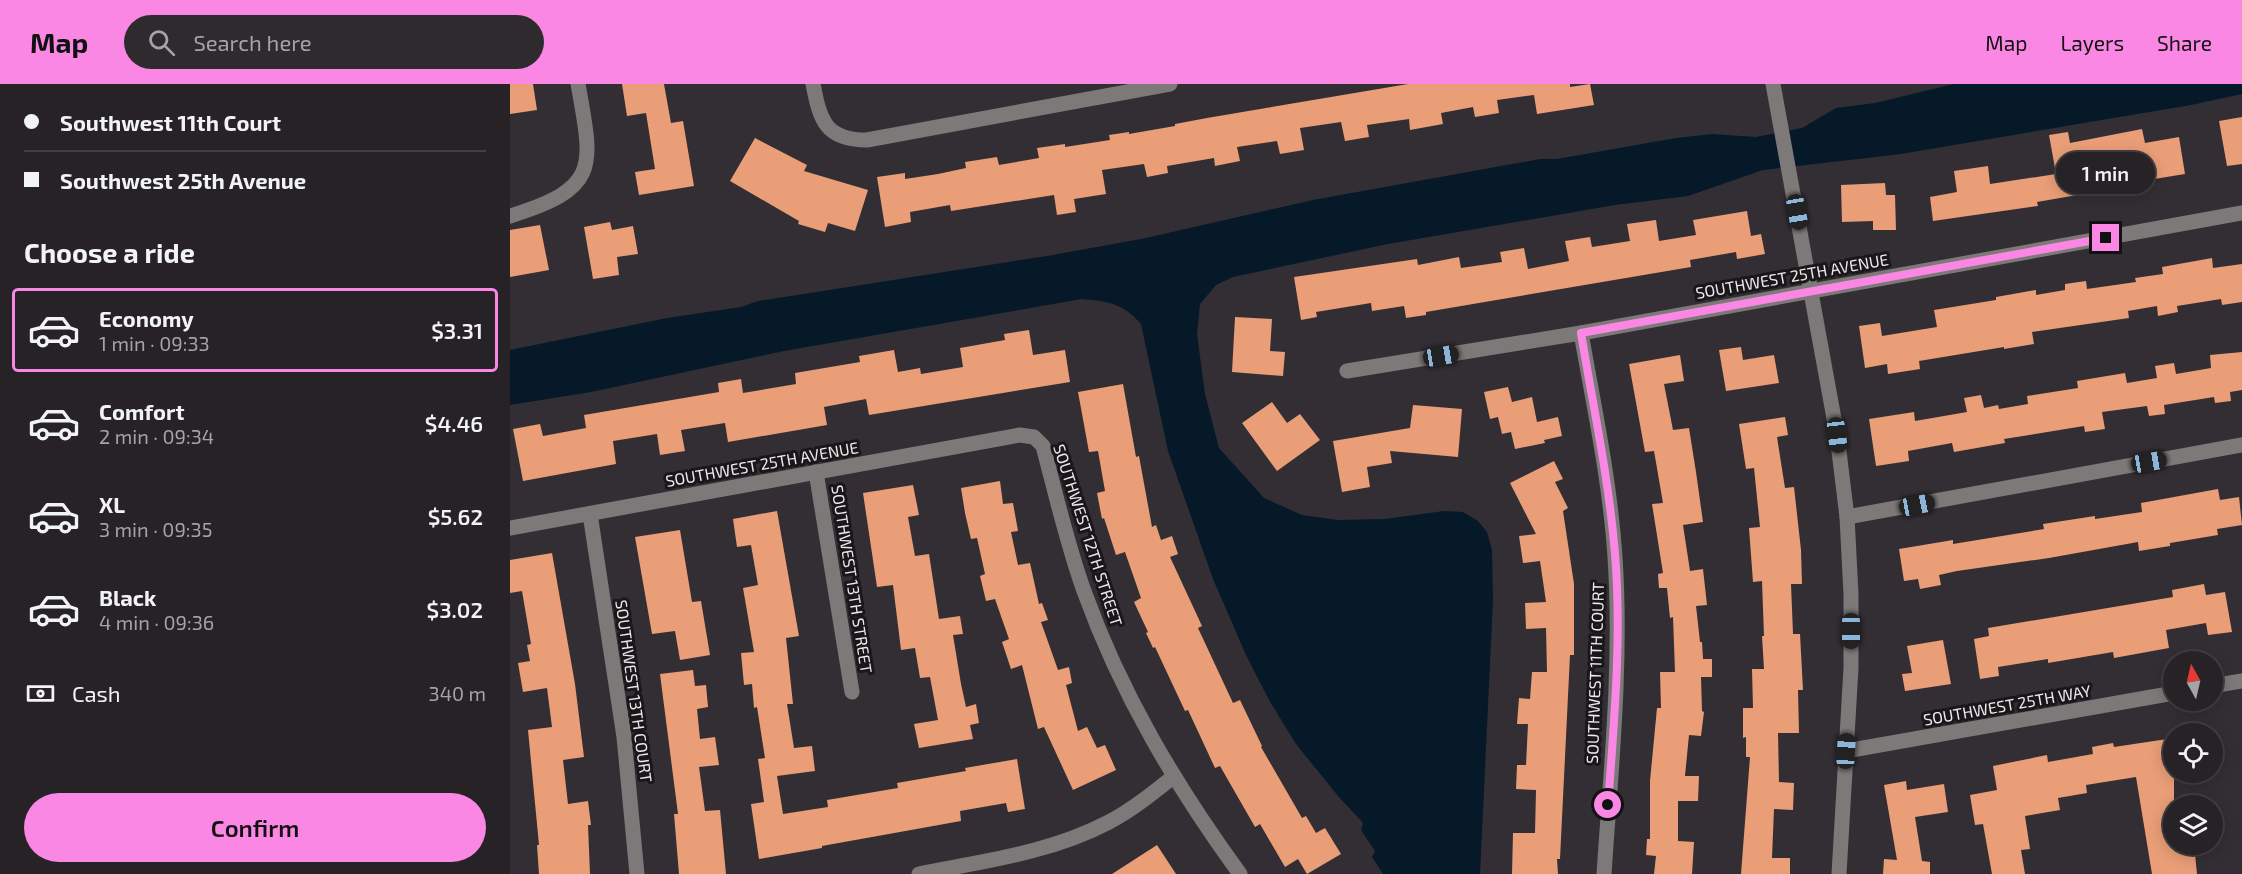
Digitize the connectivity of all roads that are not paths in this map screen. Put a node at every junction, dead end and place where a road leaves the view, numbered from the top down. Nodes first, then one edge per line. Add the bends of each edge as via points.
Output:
1 (578, 84) edge
2 (813, 84) edge
3 (1170, 84) edge
4 (1773, 84) edge
5 (2242, 213) edge
6 (510, 216) edge
7 (1811, 290) junction
8 (1581, 333) junction
9 (1347, 371) dead end
10 (1020, 435) joint
11 (2242, 445) edge
12 (816, 472) junction
13 (590, 514) junction
14 (1847, 518) junction
15 (510, 528) edge
16 (2242, 681) edge
17 (2223, 684) edge
18 (852, 692) dead end
19 (2163, 695) edge
20 (1846, 751) junction
21 (1173, 777) junction
22 (637, 874) edge
23 (919, 874) edge
24 (1240, 874) edge
25 (1604, 874) edge
26 (1839, 874) edge

1 - 6 street via 589,146 581,176 552,201
2 - 3 street via 819,116 827,127 852,140
4 - 7 street
5 - 7 street, SOUTHWEST 25TH AVENUE
7 - 8 street, SOUTHWEST 25TH AVENUE
7 - 14 street via 1837,435
8 - 9 street, SOUTHWEST 25TH AVENUE
8 - 25 street, SOUTHWEST 11TH COURT via 1608,489 1618,623
10 - 12 street, SOUTHWEST 25TH AVENUE
10 - 21 street, SOUTHWEST 12TH STREET via 1034,437 1043,446 1084,591 1109,654
11 - 14 street
12 - 13 street, SOUTHWEST 25TH AVENUE
12 - 18 street, SOUTHWEST 13TH STREET
13 - 15 street, SOUTHWEST 25TH AVENUE
13 - 22 street, SOUTHWEST 13TH COURT via 624,737
14 - 20 street via 1851,668
16 - 17 street
19 - 20 street, SOUTHWEST 25TH WAY
20 - 26 street
21 - 23 street via 1110,822 1071,840 1029,853
21 - 24 street, SOUTHWEST 12TH STREET

